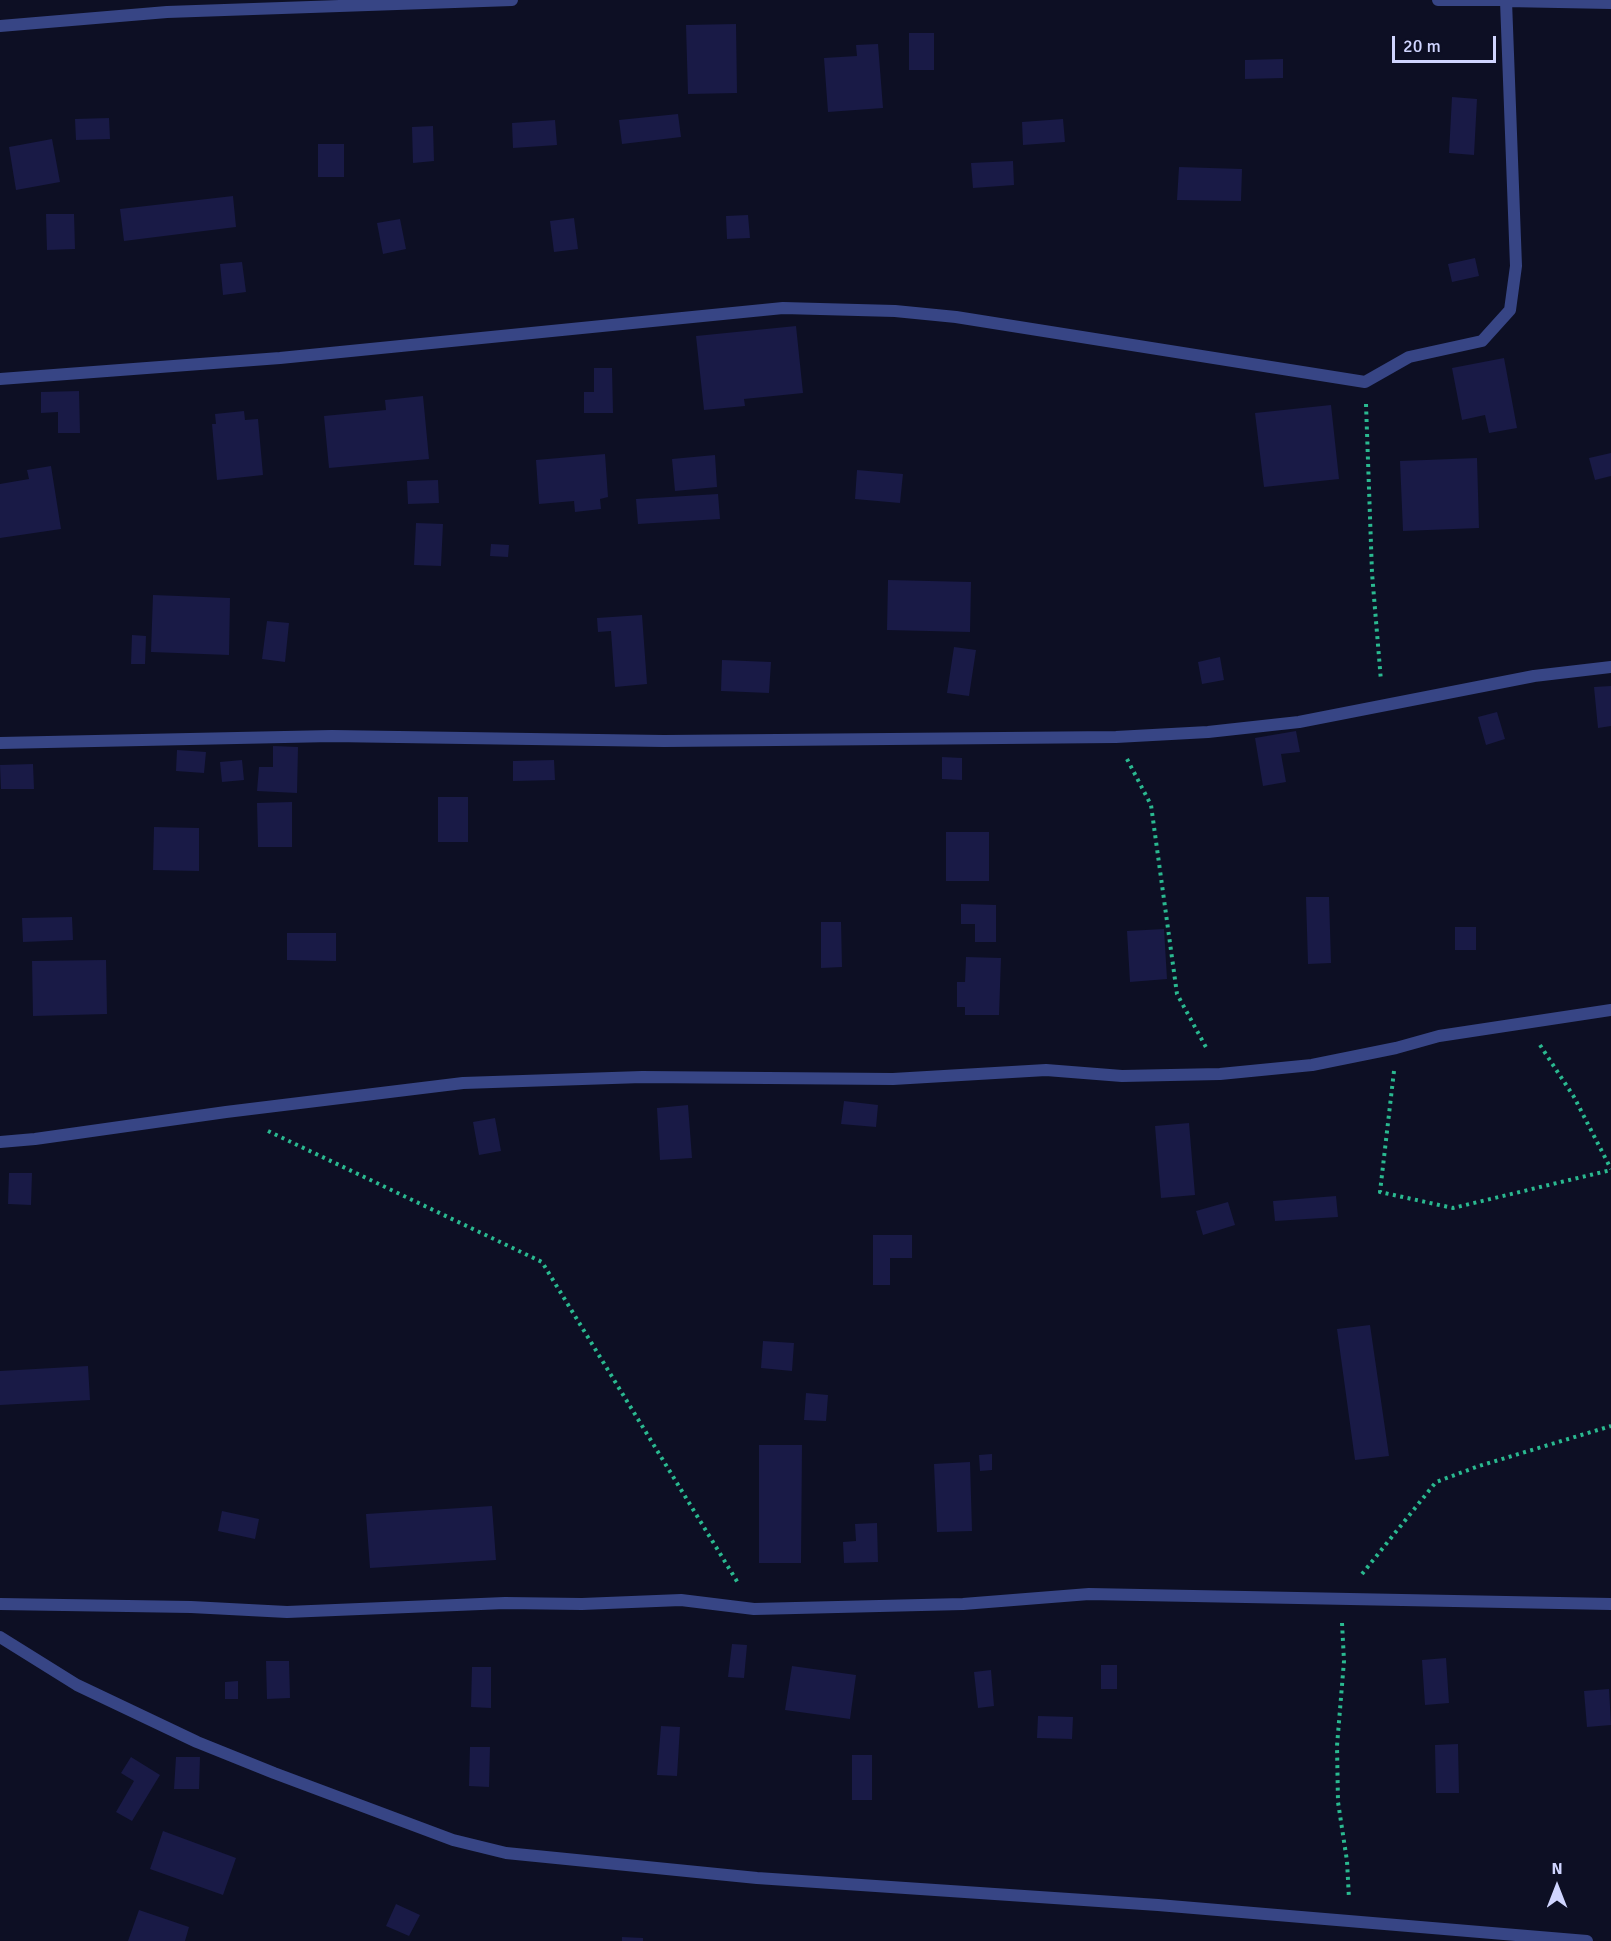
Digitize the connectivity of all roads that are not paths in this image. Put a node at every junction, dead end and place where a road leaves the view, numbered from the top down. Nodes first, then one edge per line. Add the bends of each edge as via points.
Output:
1 (512, 0) edge
2 (1438, 0) edge
3 (1506, 1) edge
4 (1611, 3) edge
5 (0, 26) edge
6 (0, 379) edge
7 (1611, 668) edge
8 (0, 743) edge
9 (1611, 1010) edge
10 (0, 1142) edge
11 (0, 1604) edge
12 (1611, 1604) edge
13 (0, 1637) edge
14 (1502, 1937) edge
15 (1587, 1941) edge

1 - 5 street via 167,12
2 - 3 street
3 - 4 street
3 - 6 street via 1516,266 1510,310 1482,341 1409,357 1365,382 956,318 896,311 783,308 280,358
7 - 8 street via 1534,676 1299,723 1116,737 664,741 332,736
9 - 10 street via 1439,1036 1312,1065 1220,1074 1122,1076 1046,1070 893,1079 642,1077 463,1083
11 - 12 street via 191,1606 287,1612 681,1600 754,1609 963,1604 1089,1594
13 - 14 street via 77,1684 197,1742 453,1840 506,1853 757,1878 1158,1905
14 - 15 street

